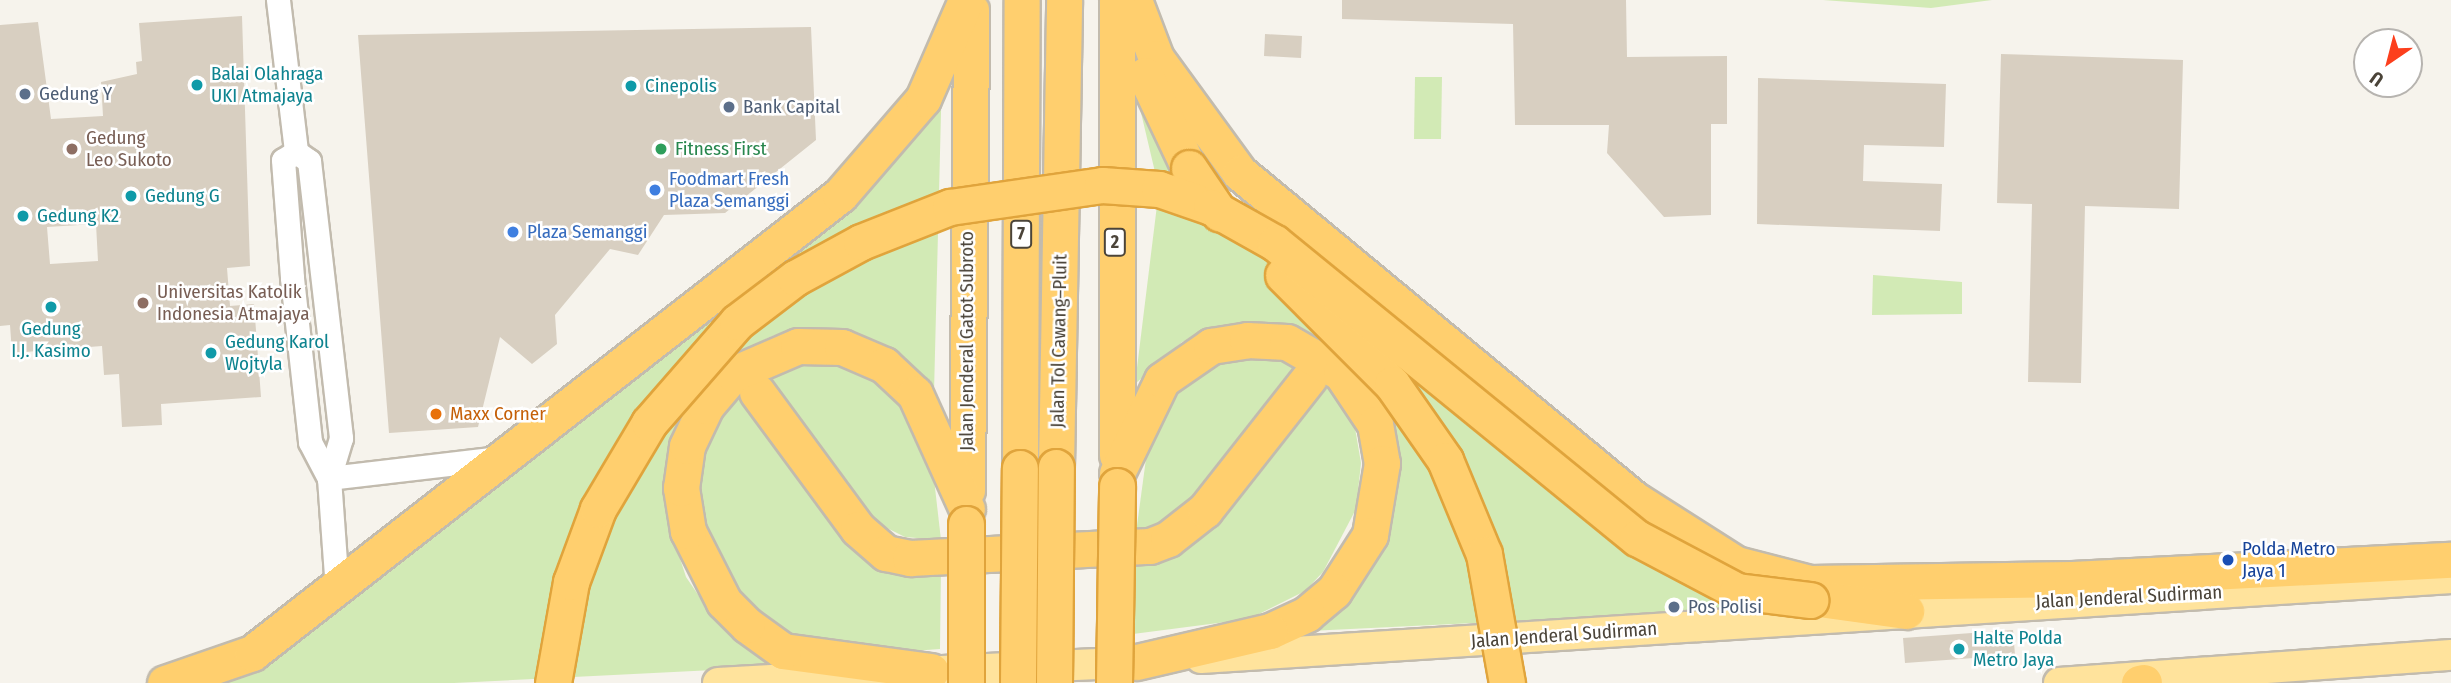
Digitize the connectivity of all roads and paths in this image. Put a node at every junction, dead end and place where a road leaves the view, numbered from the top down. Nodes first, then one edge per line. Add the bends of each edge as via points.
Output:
1 (278, 0) edge
2 (967, 0) edge
3 (972, 0) edge
4 (1022, 0) edge
5 (1064, 0) edge
6 (1123, 4) edge
7 (296, 152) junction
8 (1309, 379) dead end
9 (757, 392) dead end
10 (509, 457) junction
11 (329, 478) junction
12 (1117, 480) junction
13 (967, 516) junction
14 (2451, 560) edge
15 (2451, 578) edge
16 (2071, 579) junction
17 (337, 589) junction
18 (1909, 595) junction
19 (2014, 604) junction
20 (2451, 655) edge
21 (931, 671) junction
22 (1126, 673) edge
23 (2141, 682) edge
24 (165, 683) edge
25 (553, 683) edge
26 (718, 683) edge
27 (966, 683) edge
28 (1018, 683) edge
29 (1054, 683) edge
30 (1507, 683) edge
31 (2059, 683) edge

1 - 7 street
2 - 10 highway via 923,99 884,151 840,195 704,319
3 - 13 highway, Jalan Jenderal Gatot Subroto
4 - 28 highway, Jalan Tol Cawang–Pluit / 7, bridge
5 - 29 highway, Jalan Tol Cawang–Pluit / 7, bridge
6 - 12 highway, 2
6 - 18 highway via 1200,127 1240,173 1386,303 1634,499 1736,564 1810,583
6 - 30 highway, bridge via 1189,168 1222,216 1392,384 1445,460 1484,554
7 - 11 street via 309,161 341,438
7 - 11 street via 283,160 292,278 310,442
8 - 9 highway via 1205,510 1168,539 1150,546 909,558 886,553 858,528
10 - 11 street
10 - 17 highway
11 - 17 street
12 - 22 highway, 2, bridge
12 - 22 highway via 1162,380 1212,346 1247,340 1287,342 1341,373 1375,424 1382,463 1370,535 1347,575 1307,614 1270,631
13 - 21 highway via 915,394 884,365 842,347 798,346 733,374 706,406 687,446 681,488 688,531 724,602 747,625 783,651
13 - 27 highway, Jalan Jenderal Gatot Subroto, bridge
14 - 16 highway
15 - 19 main road, Jalan Jenderal Sudirman
16 - 18 highway
16 - 19 main road
17 - 24 highway via 252,653
18 - 19 main road, Jalan Jenderal Sudirman
18 - 22 main road, Jalan Jenderal Sudirman
18 - 25 highway, bridge via 1853,601 1737,591 1637,538 1275,243 1211,207 1159,189 1102,185 950,208 861,242 795,278 737,322 649,423 598,509 571,582
20 - 23 main road
21 - 22 main road, Jalan Jenderal Sudirman
21 - 26 main road, Jalan Jenderal Sudirman
23 - 31 main road

